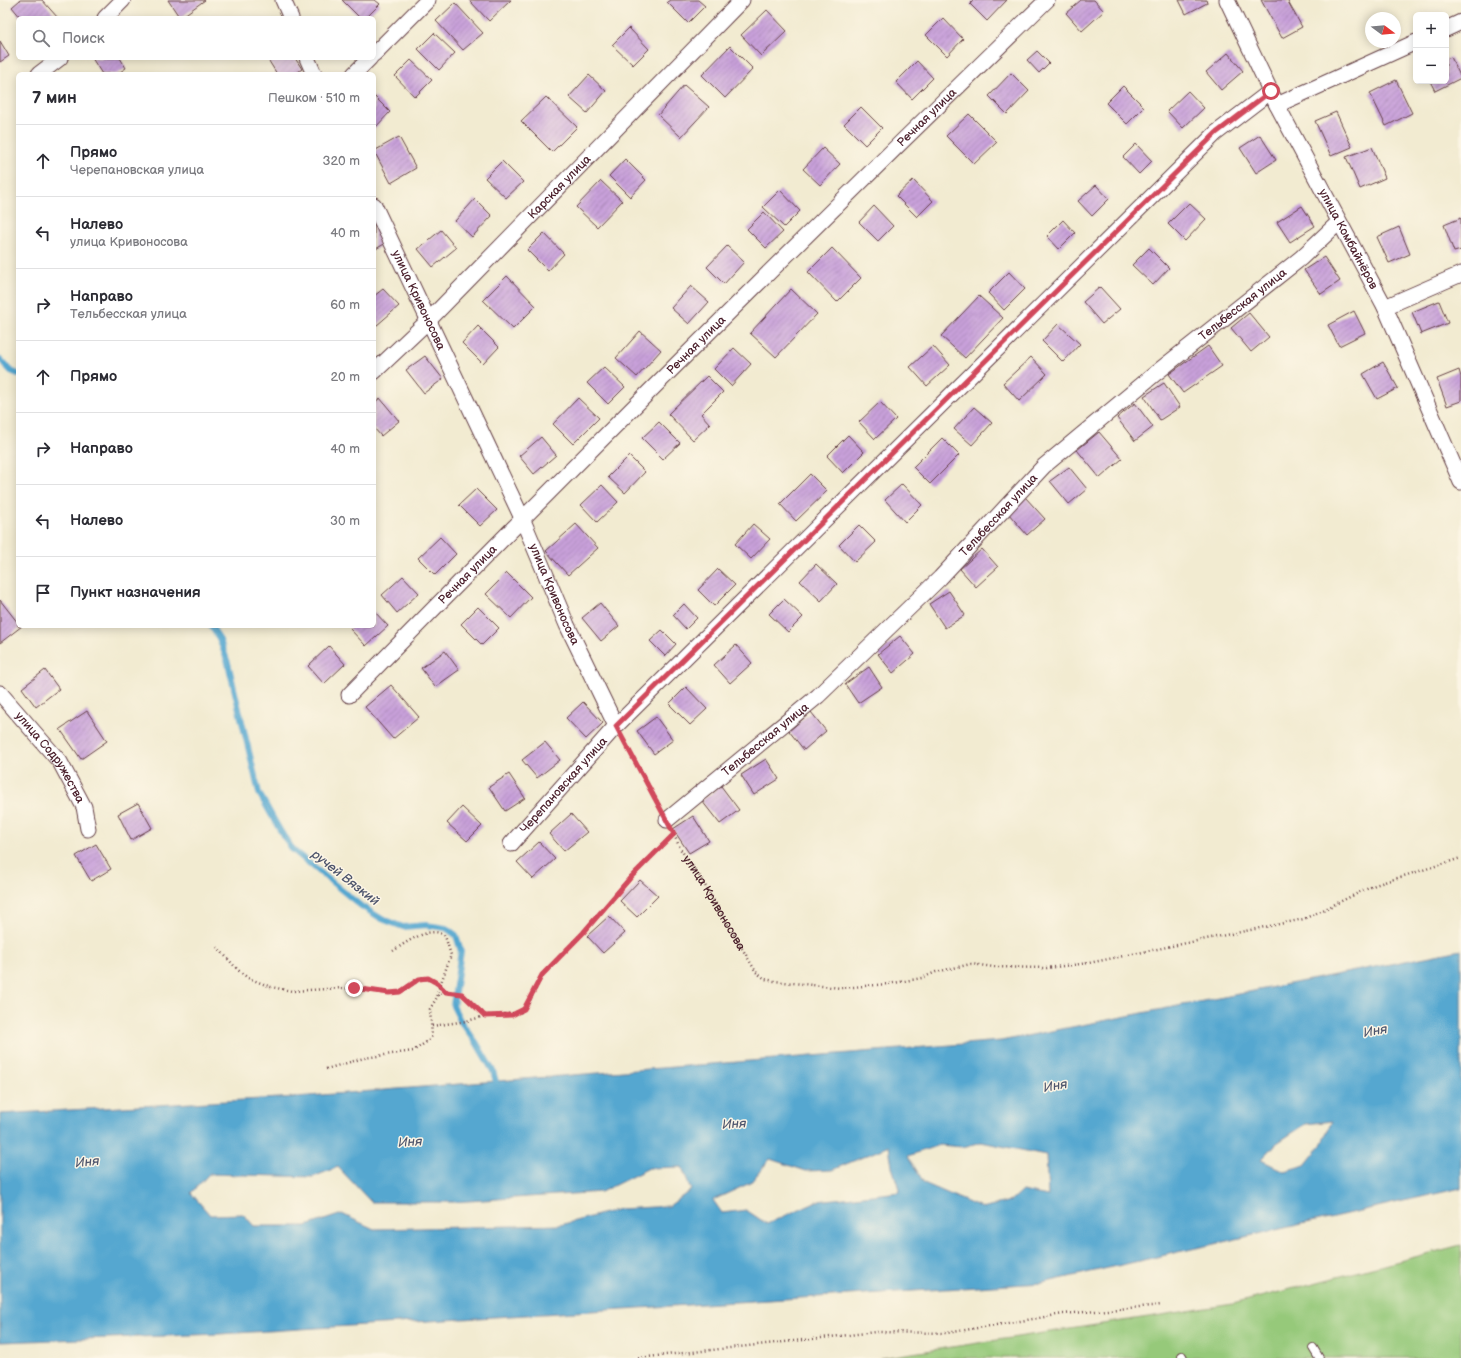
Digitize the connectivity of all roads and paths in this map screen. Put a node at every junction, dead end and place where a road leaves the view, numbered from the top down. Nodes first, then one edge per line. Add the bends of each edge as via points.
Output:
1 (123, 0) edge
2 (283, 0) edge
3 (428, 0) edge
4 (742, 0) edge
5 (1047, 0) edge
6 (1228, 0) edge
7 (107, 16) edge
8 (290, 16) edge
9 (1461, 22) edge
10 (1449, 28) edge
11 (1413, 43) edge
12 (376, 52) edge
13 (57, 60) edge
14 (308, 60) edge
15 (368, 60) edge
16 (42, 72) edge
17 (313, 72) edge
18 (356, 72) edge
19 (1271, 91) junction
20 (1277, 105) junction
21 (376, 209) edge
22 (1339, 222) junction
23 (1461, 274) edge
24 (1385, 307) junction
25 (428, 321) junction
26 (376, 370) edge
27 (1461, 482) edge
28 (522, 518) junction
29 (0, 693) edge
30 (349, 695) dead end
31 (616, 726) junction
32 (667, 820) junction
33 (88, 829) dead end
34 (674, 834) junction
35 (510, 844) dead end
36 (1461, 858) edge
37 (217, 947) dead end
38 (393, 951) dead end
39 (439, 985) junction
40 (446, 992) junction
41 (436, 997) junction
42 (485, 1016) junction
43 (432, 1026) junction
44 (326, 1069) dead end
45 (1162, 1305) dead end
46 (1313, 1348) dead end
47 (638, 1358) edge
48 (1319, 1358) edge

1 - 7 street
2 - 8 street
3 - 12 street
4 - 25 street, Карская улица
5 - 28 street, Речная улица via 856,185
6 - 19 street, улица Комбайнёров
9 - 10 street
11 - 20 street
13 - 16 street
14 - 17 street
15 - 18 street
19 - 20 street, улица Комбайнёров
19 - 31 street, Черепановская улица via 1216,133
20 - 22 street, улица Комбайнёров
21 - 25 street, улица Кривоносова
22 - 24 street, улица Комбайнёров
22 - 32 street, Тельбесская улица via 1301,258 1044,466 940,578 818,696
23 - 24 street
24 - 27 street, улица Комбайнёров
25 - 26 street, Карская улица
25 - 28 street, улица Кривоносова
28 - 30 street, Речная улица
28 - 31 street, улица Кривоносова via 567,625
29 - 33 street, улица Содружества via 60,762 84,807
31 - 32 path, улица Кривоносова
31 - 35 street, Черепановская улица
32 - 34 path, улица Кривоносова
34 - 36 path, улица Кривоносова via 681,850 700,877 756,972 765,979 774,981 840,988 922,978 971,964 1047,968 1089,963 1304,919 1375,885
34 - 42 path via 631,877 602,912 542,975 528,1004 521,1012
37 - 39 path via 248,978 292,992 342,988 395,993 422,978
38 - 39 path via 424,934 442,933 447,940 450,955
39 - 40 path
39 - 41 path
40 - 41 path
40 - 42 path via 462,994
41 - 43 path via 430,1009
42 - 43 path
43 - 44 path via 432,1036 413,1051 364,1058
45 - 47 path via 1063,1314 947,1333 876,1332
46 - 48 lane

